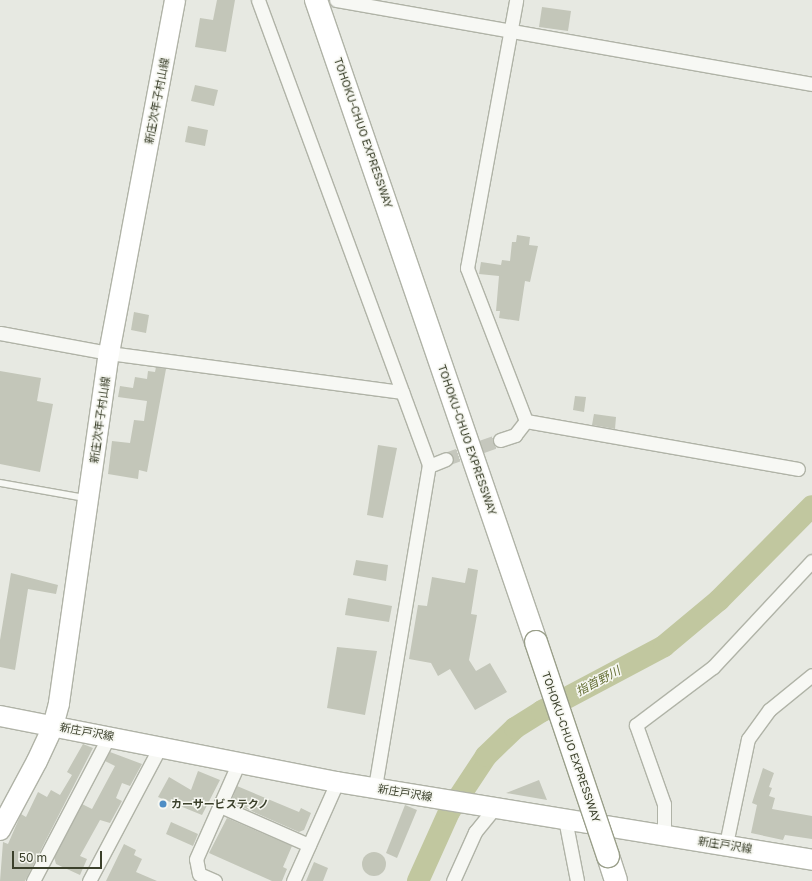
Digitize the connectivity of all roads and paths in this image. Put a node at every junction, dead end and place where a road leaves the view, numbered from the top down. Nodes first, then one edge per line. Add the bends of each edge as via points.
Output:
1 (175, 0) edge
2 (258, 0) edge
3 (316, 0) edge
4 (336, 0) edge
5 (516, 0) edge
6 (362, 2) edge
7 (510, 31) junction
8 (812, 84) edge
9 (0, 333) edge
10 (109, 353) junction
11 (402, 392) junction
12 (526, 421) junction
13 (500, 440) tunnel mouth
14 (446, 459) tunnel mouth
15 (429, 466) junction
16 (798, 469) dead end
17 (0, 483) edge
18 (88, 499) junction
19 (812, 561) edge
20 (812, 676) edge
21 (0, 716) edge
22 (53, 726) junction
23 (109, 736) junction
24 (161, 745) junction
25 (238, 764) junction
26 (337, 782) junction
27 (375, 787) junction
28 (490, 805) junction
29 (220, 806) junction
30 (565, 819) junction
31 (0, 830) edge
32 (664, 836) junction
33 (726, 844) junction
34 (309, 845) junction
35 (812, 860) edge
36 (33, 881) edge
37 (89, 881) edge
38 (216, 881) edge
39 (293, 881) edge
40 (453, 881) edge
41 (577, 881) edge
42 (616, 881) edge

1 - 10 main road, 新庄次年子村山線
2 - 11 street
3 - 42 highway, TOHOKU-CHUO EXPRESSWAY, bridge
4 - 6 street
5 - 7 street
6 - 7 street
7 - 8 street
7 - 12 street via 467,268
9 - 10 street
10 - 11 street
10 - 18 main road, 新庄次年子村山線
11 - 15 street
12 - 13 street via 515,435
12 - 16 street
14 - 15 street
15 - 27 street
17 - 18 lane
18 - 22 main road, 新庄次年子村山線
19 - 32 street via 712,667 636,725 664,804
20 - 33 street via 769,710 748,739
21 - 22 main road, 新庄戸沢線
22 - 23 main road, 新庄戸沢線
22 - 31 main road, 新庄次年子村山線
23 - 24 main road, 新庄戸沢線
23 - 36 street
24 - 25 main road, 新庄戸沢線
24 - 37 street
25 - 26 main road, 新庄戸沢線
25 - 29 street
26 - 27 main road, 新庄戸沢線
26 - 34 street
27 - 28 main road, 新庄戸沢線
28 - 30 main road, 新庄戸沢線
28 - 40 street
29 - 34 street
29 - 38 street via 196,859 199,874
30 - 32 main road, 新庄戸沢線
30 - 41 street
32 - 33 main road, 新庄戸沢線
33 - 35 main road, 新庄戸沢線
34 - 39 street

